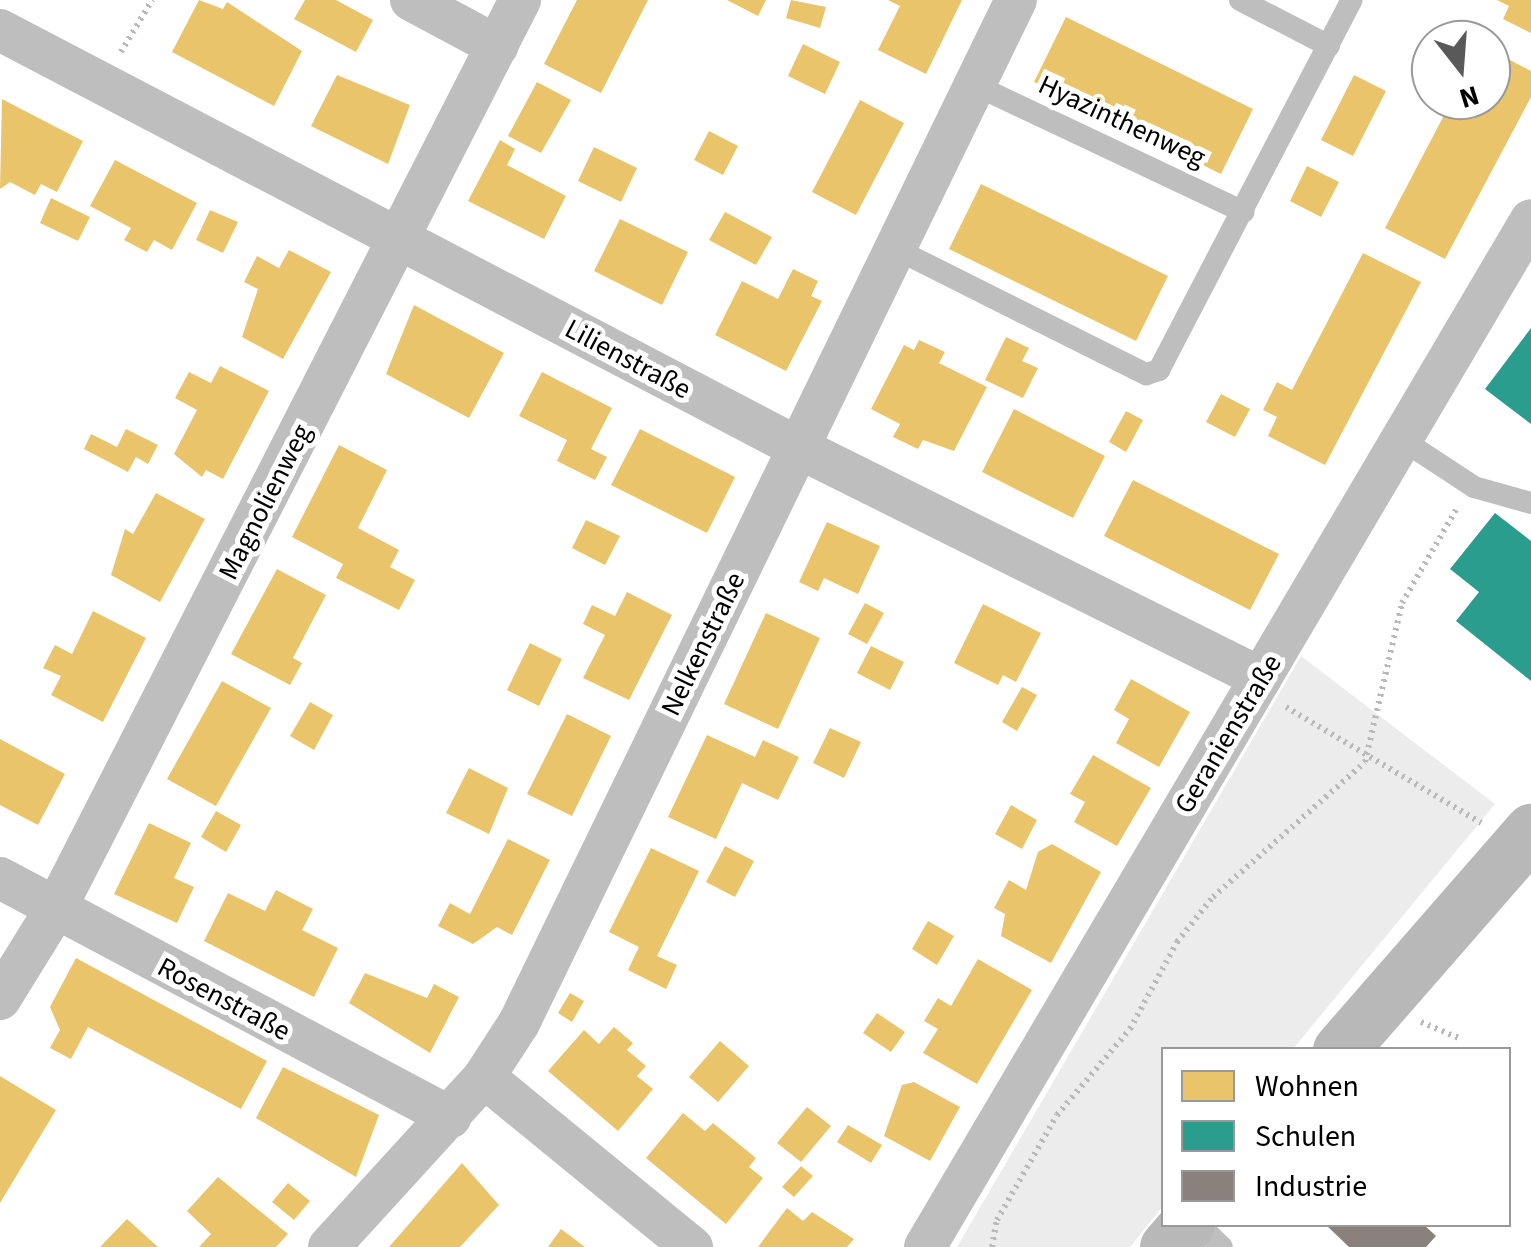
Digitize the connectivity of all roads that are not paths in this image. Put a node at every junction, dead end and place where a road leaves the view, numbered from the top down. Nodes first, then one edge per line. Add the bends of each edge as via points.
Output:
1 (411, 0) edge
2 (520, 0) edge
3 (1016, 0) edge
4 (1240, 0) edge
5 (1352, 0) edge
6 (0, 30) edge
7 (497, 46) junction
8 (1329, 46) junction
9 (975, 85) junction
10 (1244, 212) junction
11 (1531, 220) edge
12 (401, 240) junction
13 (896, 249) junction
14 (1401, 439) junction
15 (798, 448) junction
16 (1531, 503) edge
17 (1258, 682) junction
18 (1522, 854) edge
19 (0, 878) edge
20 (55, 910) junction
21 (0, 999) edge
22 (1343, 1047) edge
23 (484, 1077) junction
24 (450, 1117) junction
25 (1184, 1227) edge
26 (1201, 1227) edge
27 (330, 1247) edge
28 (692, 1247) edge
29 (925, 1247) edge
30 (1167, 1247) edge
31 (1222, 1247) edge

1 - 7 street
2 - 7 street, Magnolienweg
3 - 9 street, Nelkenstraße
4 - 8 lane
5 - 8 lane
6 - 12 street, Lilienstraße
7 - 12 street, Magnolienweg
8 - 10 lane
9 - 10 lane, Hyazinthenweg
9 - 13 street, Nelkenstraße
10 - 13 lane via 1159,370 1146,374
11 - 14 street, Geranienstraße
12 - 15 street, Lilienstraße
12 - 20 street, Magnolienweg
13 - 15 street, Nelkenstraße
14 - 16 lane via 1474,488
14 - 17 street, Geranienstraße
15 - 17 street, Lilienstraße
15 - 23 street, Nelkenstraße
17 - 29 street, Geranienstraße
18 - 22 street
19 - 20 street, Rosenstraße
20 - 21 street, Magnolienweg
20 - 24 street, Rosenstraße
23 - 24 street, Nelkenstraße
23 - 28 street
24 - 27 street, Nelkenstraße
25 - 30 street
26 - 31 lane

